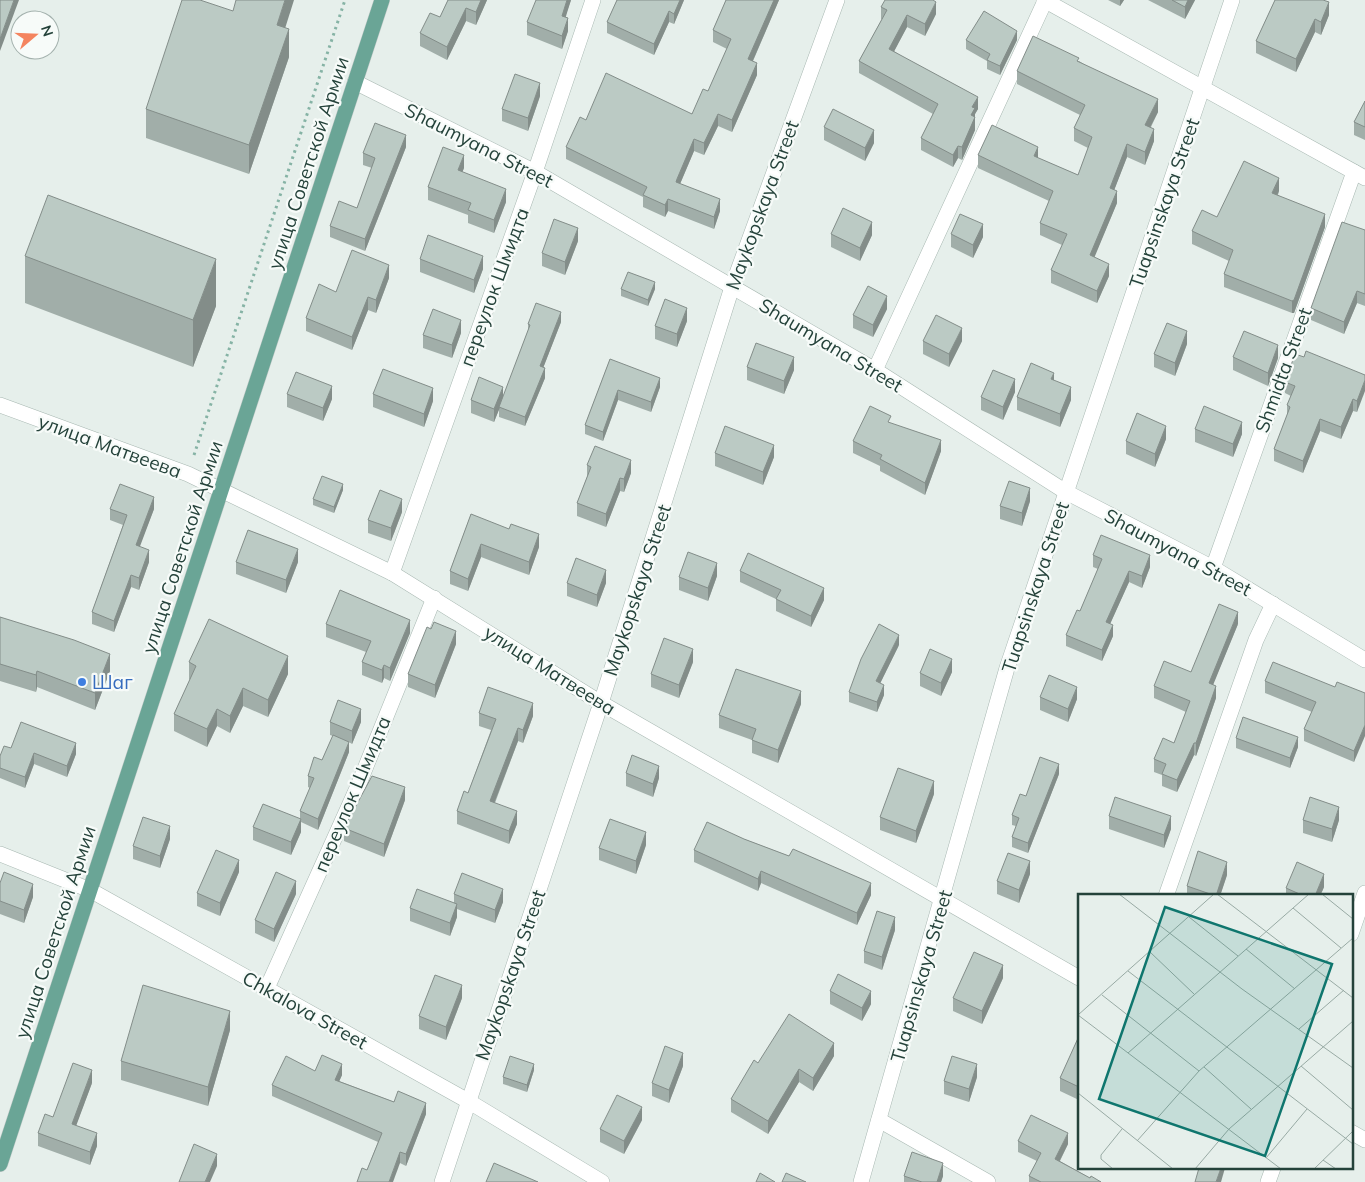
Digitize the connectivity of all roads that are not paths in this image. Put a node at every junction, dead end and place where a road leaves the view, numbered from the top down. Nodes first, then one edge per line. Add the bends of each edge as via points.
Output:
1 (382, 0) edge
2 (593, 0) edge
3 (837, 0) edge
4 (1044, 0) edge
5 (1232, 0) edge
6 (355, 82) junction
7 (1203, 88) junction
8 (535, 172) junction
9 (1359, 175) edge
10 (732, 287) junction
11 (875, 370) junction
12 (0, 405) edge
13 (222, 489) junction
14 (1066, 492) junction
15 (1213, 568) junction
16 (392, 573) junction
17 (434, 598) junction
18 (1273, 604) junction
19 (1365, 660) edge
20 (601, 703) junction
21 (0, 854) edge
22 (90, 890) junction
23 (1365, 893) edge
24 (1167, 894) edge
25 (942, 901) junction
26 (1352, 931) edge
27 (1078, 977) edge
28 (267, 988) junction
29 (468, 1101) junction
30 (879, 1120) junction
31 (1352, 1133) edge
32 (1365, 1140) edge
33 (0, 1164) edge
34 (1272, 1170) edge
35 (442, 1182) edge
36 (602, 1182) edge
37 (860, 1182) edge
38 (988, 1182) edge
39 (1268, 1182) edge

1 - 6 main road, улица Советской Армии
2 - 8 street, переулок Шмидта
3 - 10 street, Maykopskaya Street
4 - 7 street, Shmidta Street
4 - 11 street, Shmidta Street
5 - 7 street, Tuapsinskaya Street
6 - 8 street, Shaumyana Street
6 - 13 main road, улица Советской Армии
7 - 9 street, Shmidta Street
7 - 14 street, Tuapsinskaya Street
8 - 10 street, Shaumyana Street
8 - 16 street, переулок Шмидта
9 - 15 street, Shmidta Street
10 - 11 street, Shaumyana Street
10 - 20 street, Maykopskaya Street
11 - 14 street, Shaumyana Street
12 - 13 street, улица Матвеева
13 - 16 street, улица Матвеева
13 - 22 main road, улица Советской Армии
14 - 15 street, Shaumyana Street
14 - 25 street, Tuapsinskaya Street via 1008,668
15 - 18 street, Shaumyana Street
16 - 17 street, улица Матвеева
17 - 20 street, улица Матвеева
17 - 28 street, переулок Шмидта via 358,786
18 - 19 street, Shaumyana Street
18 - 24 street, Shaumyana Street via 1256,640
20 - 25 street, улица Матвеева
20 - 29 street, Maykopskaya Street
21 - 22 street, Chkalova Street
22 - 28 street, Chkalova Street
22 - 33 main road, улица Советской Армии
23 - 26 street
25 - 27 street, улица Матвеева
25 - 30 street, Tuapsinskaya Street
28 - 29 street, Chkalova Street
29 - 35 street, Maykopskaya Street
29 - 36 street, Chkalova Street
30 - 37 street, Tuapsinskaya Street
30 - 38 street
31 - 32 street
34 - 39 street

